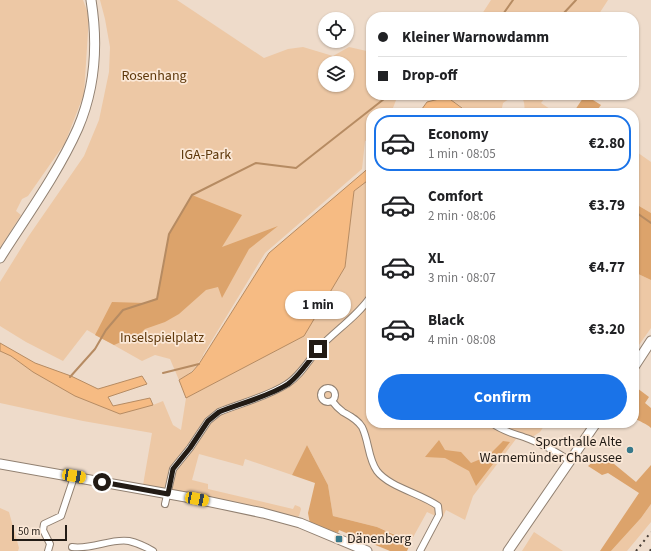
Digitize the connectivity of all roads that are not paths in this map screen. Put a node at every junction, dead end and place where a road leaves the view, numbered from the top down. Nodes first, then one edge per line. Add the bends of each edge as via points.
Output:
1 (91, 0) edge
2 (0, 258) edge
3 (366, 302) edge
4 (651, 341) edge
5 (639, 359) edge
6 (332, 401) dead end
7 (500, 428) edge
8 (593, 428) edge
9 (570, 461) junction
10 (0, 464) edge
11 (74, 476) junction
12 (168, 494) junction
13 (165, 504) dead end
14 (72, 547) dead end
15 (48, 551) edge
16 (153, 551) edge
17 (366, 551) edge
18 (420, 551) edge
19 (508, 551) edge

1 - 2 street via 95,36 93,68 87,101 78,127 59,165
3 - 12 street via 287,384 213,416 173,469
4 - 5 street
6 - 18 street via 357,420 377,472 394,484 438,506 439,515
7 - 9 street via 554,450
8 - 9 street
9 - 19 street
10 - 11 street
11 - 12 street
11 - 15 street via 60,516 44,524 43,530 50,544
12 - 13 street
12 - 17 street via 228,505 300,523
14 - 16 street via 82,548 126,541

